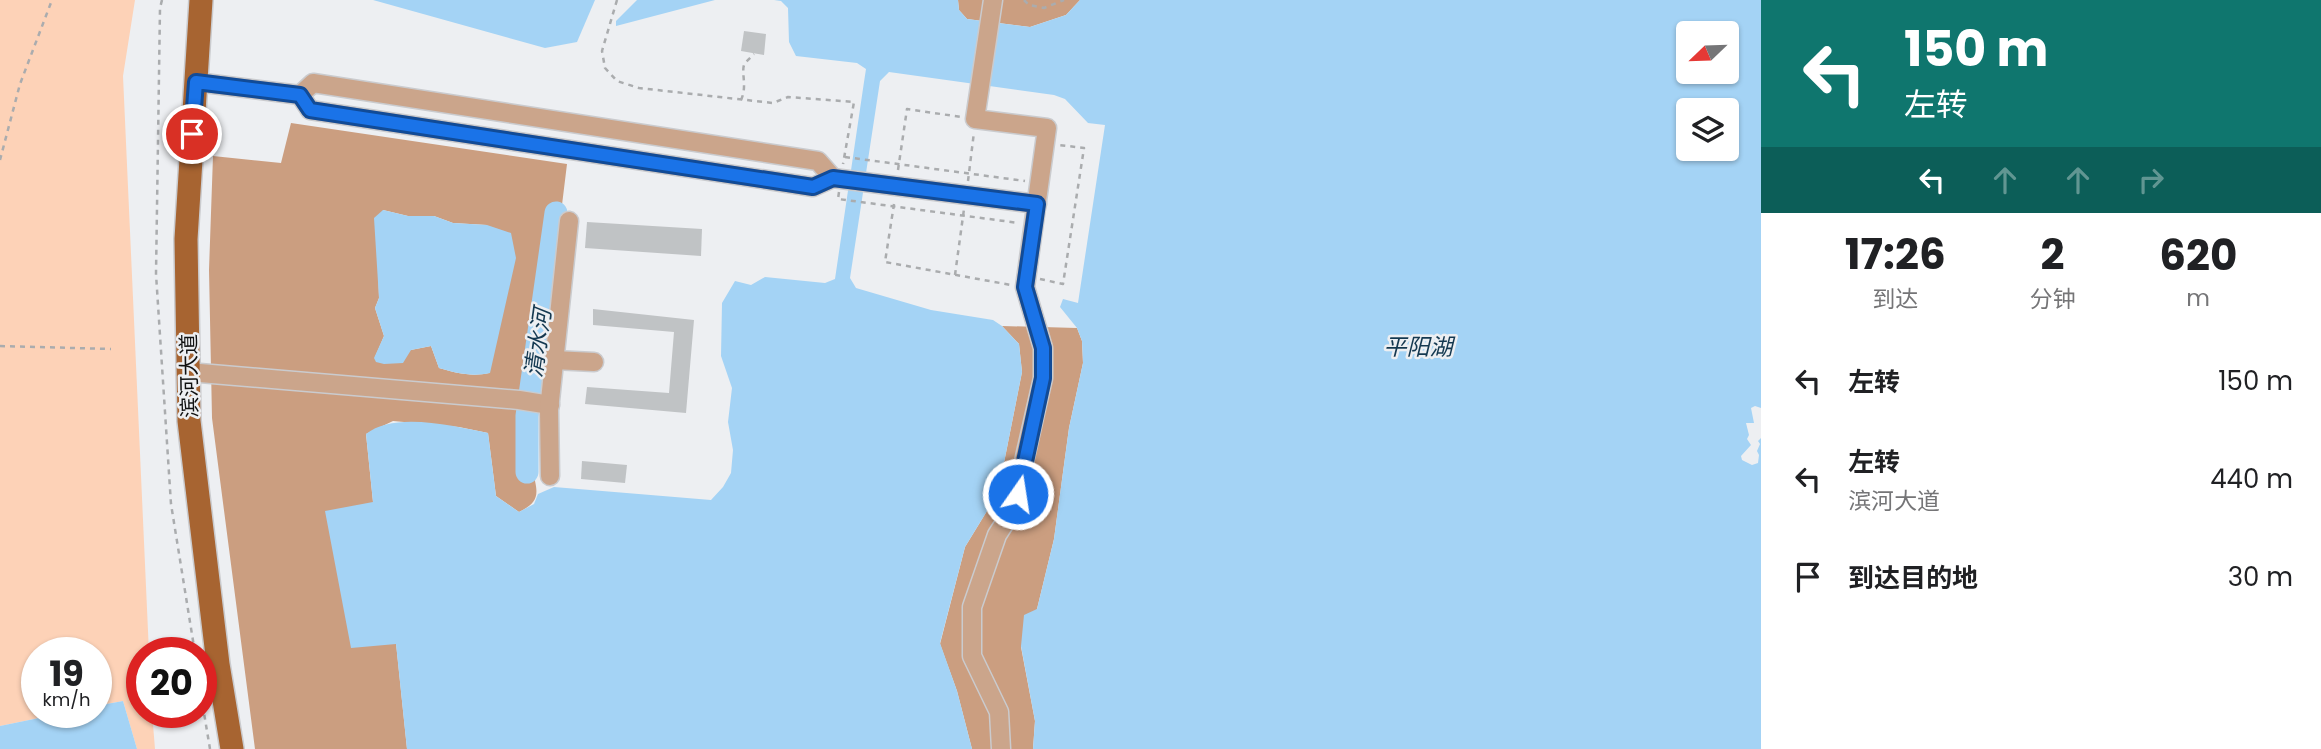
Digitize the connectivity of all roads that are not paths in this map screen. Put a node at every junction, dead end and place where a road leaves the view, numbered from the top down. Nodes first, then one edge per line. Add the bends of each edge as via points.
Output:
1 (201, 0) edge
2 (993, 0) edge
3 (196, 82) junction
4 (300, 95) junction
5 (837, 178) junction
6 (1037, 204) junction
7 (569, 221) dead end
8 (554, 360) junction
9 (594, 362) dead end
10 (188, 372) junction
11 (550, 405) junction
12 (550, 476) dead end
13 (232, 749) edge
14 (1000, 749) edge

1 - 3 main road, 滨河大道
2 - 6 street via 975,119 1047,128
3 - 4 street
3 - 10 main road, 滨河大道 via 186,239
4 - 5 street via 310,110 813,187
4 - 5 street via 313,83 382,93 818,161
5 - 6 street
6 - 14 street via 1026,282 1043,348 1043,378 1013,510 997,535 972,607 972,656 999,712
7 - 8 street
8 - 9 street
8 - 11 street
10 - 11 street
10 - 13 main road, 滨河大道 via 189,421
11 - 12 street

